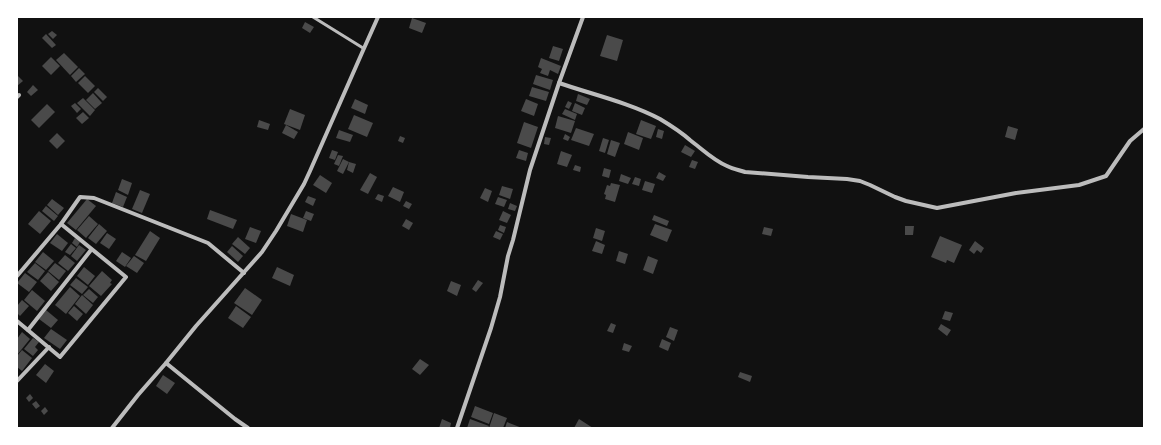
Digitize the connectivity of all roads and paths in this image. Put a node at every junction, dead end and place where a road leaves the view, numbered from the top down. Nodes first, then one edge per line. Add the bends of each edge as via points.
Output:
1 (313, 17) edge
2 (378, 17) edge
3 (583, 17) edge
4 (363, 48) junction
5 (559, 83) junction
6 (1144, 129) edge
7 (61, 224) junction
8 (92, 250) junction
9 (244, 273) junction
10 (17, 276) edge
11 (17, 321) edge
12 (28, 330) junction
13 (48, 347) junction
14 (166, 363) junction
15 (17, 381) edge
16 (112, 428) edge
17 (248, 428) edge
18 (457, 428) edge

1 - 4 lane
2 - 4 street
3 - 5 street
4 - 9 street via 304,184 262,252
5 - 6 street via 655,117 717,161 737,170 860,181 906,201 937,208 1016,193 1079,185 1106,176 1130,141
5 - 18 street via 524,192 491,328
7 - 8 street
7 - 9 street via 80,197 94,198 208,243
7 - 10 street
8 - 12 street
8 - 13 street via 126,277 60,356
9 - 14 street
11 - 12 street
12 - 13 street
13 - 15 street
14 - 16 street
14 - 17 street

